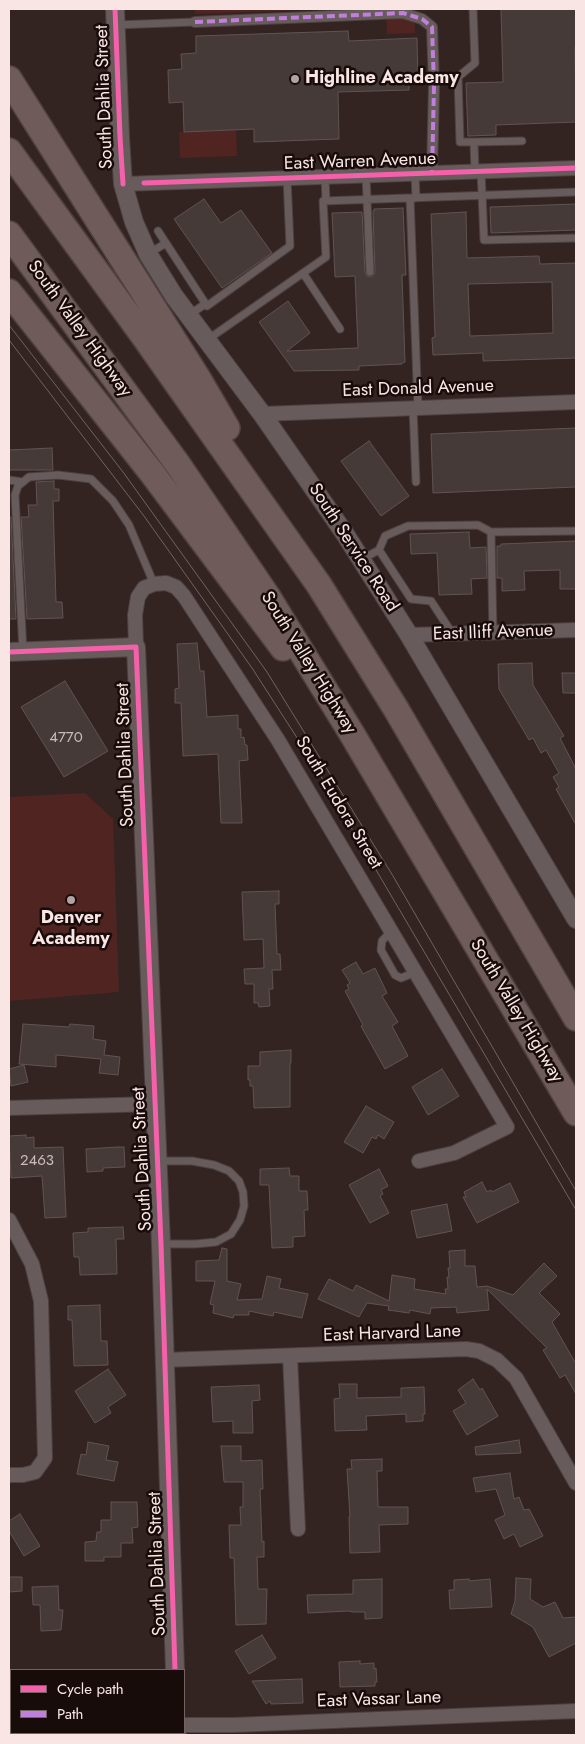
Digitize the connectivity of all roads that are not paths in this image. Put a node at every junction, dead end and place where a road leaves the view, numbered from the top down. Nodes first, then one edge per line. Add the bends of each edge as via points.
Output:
1 (473, 9) edge
2 (116, 17) edge
3 (195, 22) joint
4 (9, 79) edge
5 (522, 141) dead end
6 (474, 142) junction
7 (9, 151) edge
8 (576, 168) edge
9 (478, 172) junction
10 (432, 173) junction
11 (415, 174) junction
12 (366, 175) junction
13 (325, 177) junction
14 (287, 178) junction
15 (123, 184) junction
16 (576, 192) edge
17 (482, 195) junction
18 (413, 198) junction
19 (367, 200) junction
20 (326, 201) junction
21 (158, 231) dead end
22 (9, 234) edge
23 (576, 238) edge
24 (166, 243) junction
25 (148, 254) junction
26 (370, 272) dead end
27 (303, 273) junction
28 (9, 292) edge
29 (205, 304) junction
30 (188, 316) junction
31 (340, 329) dead end
32 (207, 340) junction
33 (576, 402) edge
34 (415, 408) junction
35 (262, 414) junction
36 (9, 480) edge
37 (23, 482) junction
38 (416, 482) dead end
39 (576, 531) edge
40 (491, 532) junction
41 (379, 550) junction
42 (362, 560) junction
43 (154, 584) junction
44 (320, 585) junction
45 (576, 630) edge
46 (493, 633) junction
47 (452, 634) junction
48 (409, 635) junction
49 (136, 648) junction
50 (16, 652) edge
51 (352, 734) junction
52 (576, 919) edge
53 (392, 930) junction
54 (416, 972) junction
55 (576, 1018) edge
56 (154, 1104) junction
57 (9, 1108) edge
58 (576, 1113) edge
59 (156, 1161) junction
60 (419, 1161) dead end
61 (9, 1220) edge
62 (160, 1244) junction
63 (290, 1356) junction
64 (164, 1360) junction
65 (9, 1475) edge
66 (576, 1483) edge
67 (298, 1529) dead end
68 (175, 1669) edge
69 (576, 1711) edge
70 (185, 1725) edge

1 - 6 lane via 475,63 458,77 460,142
2 - 3 lane
2 - 15 street, South Dahlia Street
3 - 10 street via 403,13 422,19 432,27
4 - 44 highway via 199,380
5 - 6 lane
6 - 9 lane
7 - 44 highway
8 - 9 street, East Warren Avenue
9 - 10 street, East Warren Avenue
9 - 17 lane
10 - 11 street, East Warren Avenue
11 - 12 street, East Warren Avenue
11 - 18 lane
12 - 13 street, East Warren Avenue
12 - 19 lane
13 - 14 street, East Warren Avenue
13 - 20 lane
14 - 15 street, East Warren Avenue
14 - 29 lane via 290,246 207,306
15 - 25 street, South Service Road
16 - 17 lane
17 - 18 lane
17 - 23 lane via 484,240
18 - 19 lane
18 - 34 lane
19 - 20 lane
19 - 26 lane
20 - 27 lane via 323,201 326,257
21 - 24 lane
22 - 51 highway, South Valley Highway via 222,527
24 - 25 lane
24 - 29 lane
25 - 30 street, South Service Road
27 - 31 lane
27 - 32 lane
28 - 51 highway
29 - 30 lane
30 - 32 street, South Service Road
32 - 35 street, South Service Road
33 - 34 street, East Donald Avenue
34 - 35 street, East Donald Avenue
34 - 38 lane
35 - 42 street, South Service Road
36 - 37 lane
37 - 43 lane via 29,477 58,475 91,479 113,501 129,525
37 - 50 lane via 15,495
39 - 40 lane
40 - 41 lane via 478,525 408,526 385,536
40 - 46 lane
41 - 42 lane
41 - 47 lane via 410,599 431,601
42 - 48 street, South Service Road
43 - 49 street via 144,588 138,597
43 - 53 street, South Eudora Street via 166,583 176,587 184,596 278,740
44 - 55 highway
45 - 46 street, East Iliff Avenue
46 - 47 street, East Iliff Avenue
47 - 48 street, East Iliff Avenue
48 - 52 street, South Service Road
49 - 50 street
49 - 56 street, South Dahlia Street
51 - 58 highway, South Valley Highway
53 - 54 street, South Eudora Street
53 - 54 lane via 382,941 380,950 395,975 401,978
54 - 60 street, South Eudora Street via 507,1127 454,1153
56 - 57 street
56 - 59 street, South Dahlia Street
59 - 62 street, South Dahlia Street
59 - 62 lane via 192,1161 229,1171 240,1181 244,1206 231,1234 216,1242
61 - 65 street via 32,1264 41,1301 45,1458 35,1472
62 - 64 street, South Dahlia Street
63 - 64 street, East Harvard Lane
63 - 66 street, East Harvard Lane via 466,1349 486,1354 504,1365 516,1378
63 - 67 street
64 - 68 street, South Dahlia Street
69 - 70 street, East Vassar Lane

